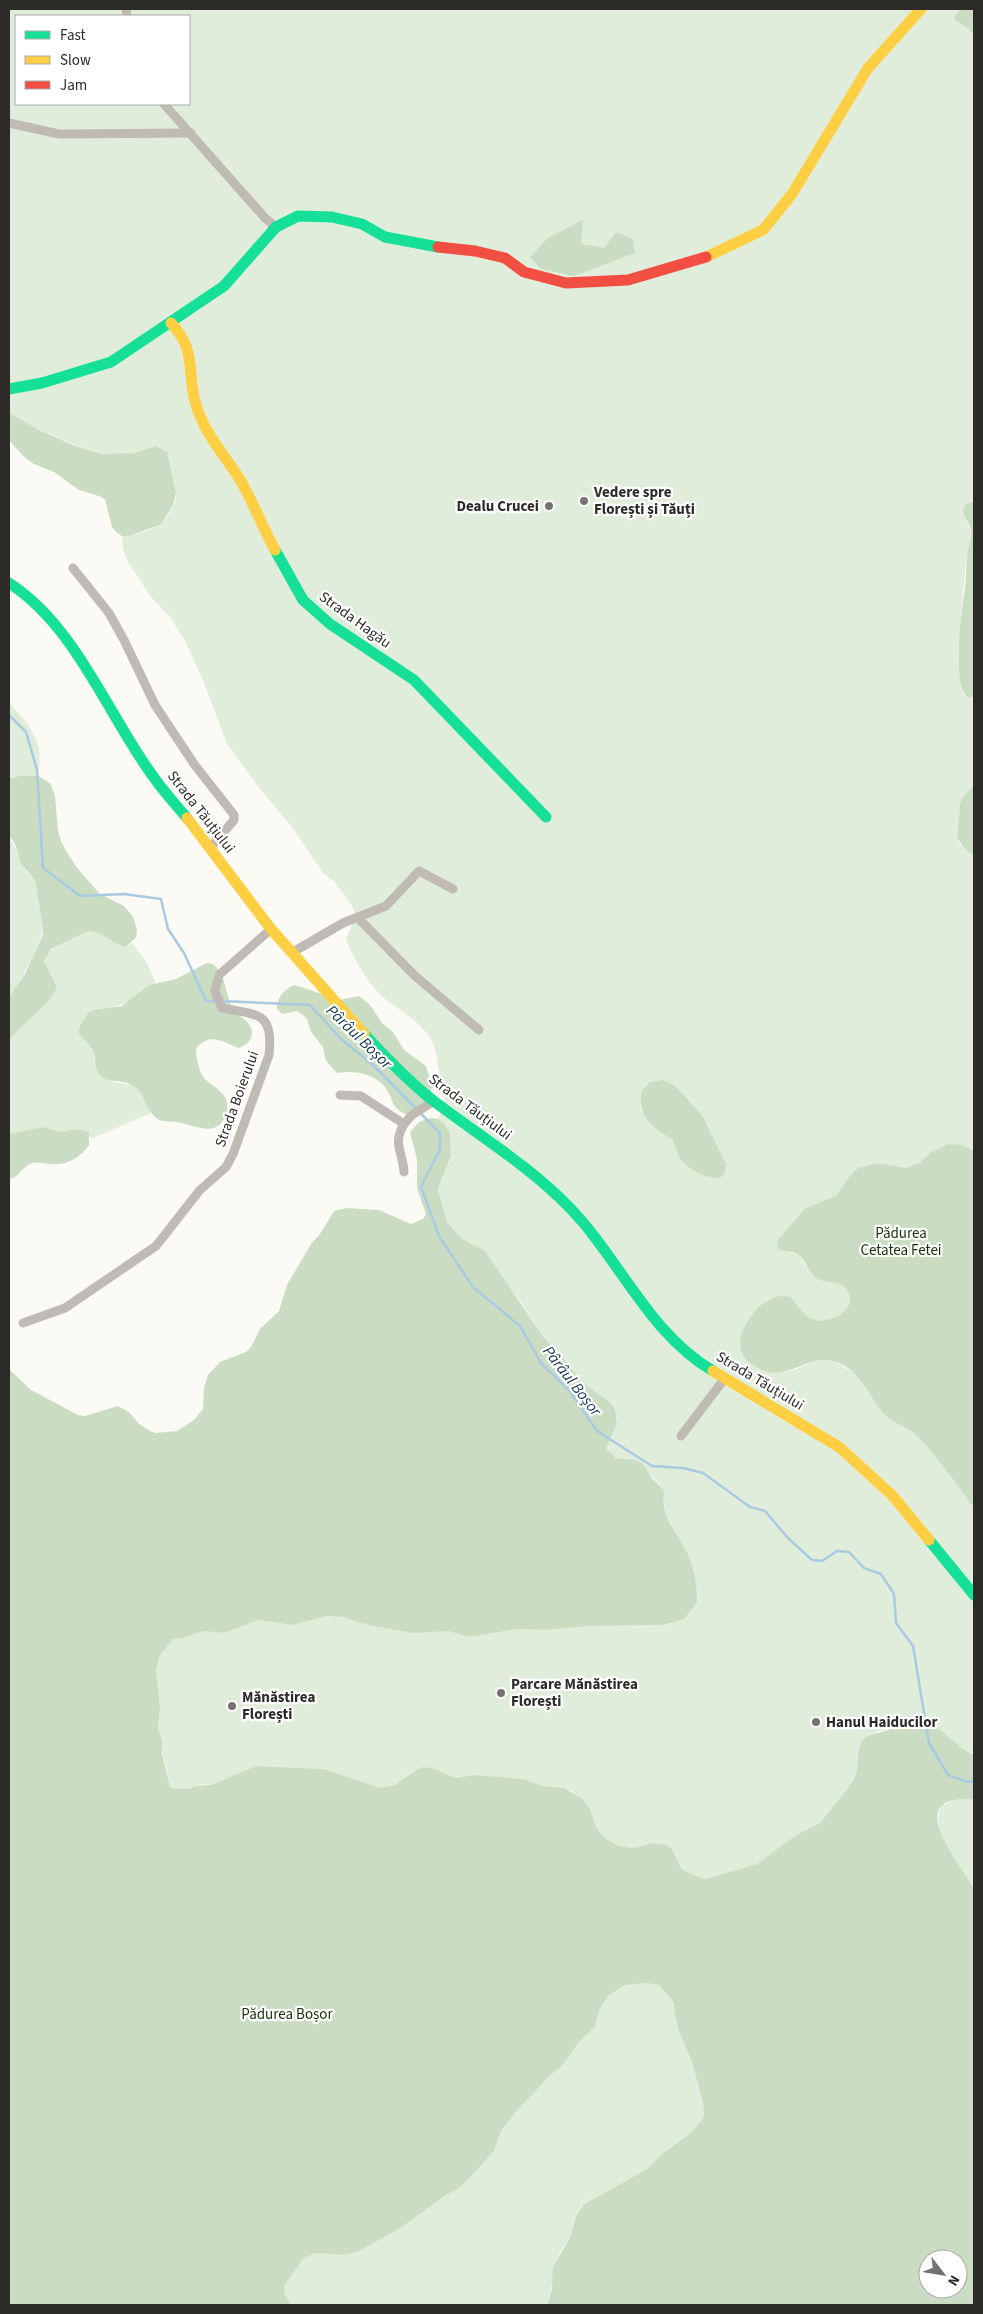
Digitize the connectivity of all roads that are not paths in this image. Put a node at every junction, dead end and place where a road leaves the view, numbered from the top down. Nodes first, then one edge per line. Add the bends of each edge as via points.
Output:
1 (921, 9) edge
2 (165, 105) edge
3 (9, 123) edge
4 (191, 133) junction
5 (276, 226) junction
6 (171, 323) junction
7 (9, 389) edge
8 (73, 568) dead end
9 (9, 582) edge
10 (546, 818) dead end
11 (211, 847) junction
12 (453, 889) dead end
13 (358, 918) junction
14 (271, 929) junction
15 (294, 952) junction
16 (479, 1030) dead end
17 (340, 1095) dead end
18 (434, 1101) junction
19 (404, 1124) junction
20 (404, 1172) dead end
21 (23, 1323) dead end
22 (725, 1378) junction
23 (681, 1436) dead end
24 (974, 1595) edge

1 - 5 street via 868,68 792,194 763,230 701,260 628,280 566,283 524,272 505,258 385,237 362,224 332,217 298,216
2 - 4 street
3 - 4 street via 59,134
4 - 5 street via 265,218
5 - 6 street via 224,286
6 - 7 street via 112,362 42,383
6 - 10 street, Strada Hagău via 182,335 190,354 196,406 304,600 330,624 414,680
8 - 11 street via 109,613 155,705 194,764 234,815 234,820
9 - 11 street, Strada Tăuțiului via 29,596 70,646 155,779
11 - 14 street, Strada Tăuțiului
12 - 13 street via 419,871 386,906
13 - 15 street via 342,923
13 - 16 street via 414,975
14 - 15 street, Strada Tăuțiului
14 - 21 street, Strada Boierului via 219,975 215,991 222,1008 257,1014 266,1021 270,1039 269,1055 226,1166 200,1190 156,1246 65,1308
15 - 18 street, Strada Tăuțiului via 395,1068
17 - 19 street via 361,1096
18 - 19 street
18 - 22 street, Strada Tăuțiului via 554,1191 665,1330 694,1360
19 - 20 street via 399,1132 398,1149 404,1160
22 - 23 street
22 - 24 street, Strada Tăuțiului via 839,1447 866,1470 892,1495

